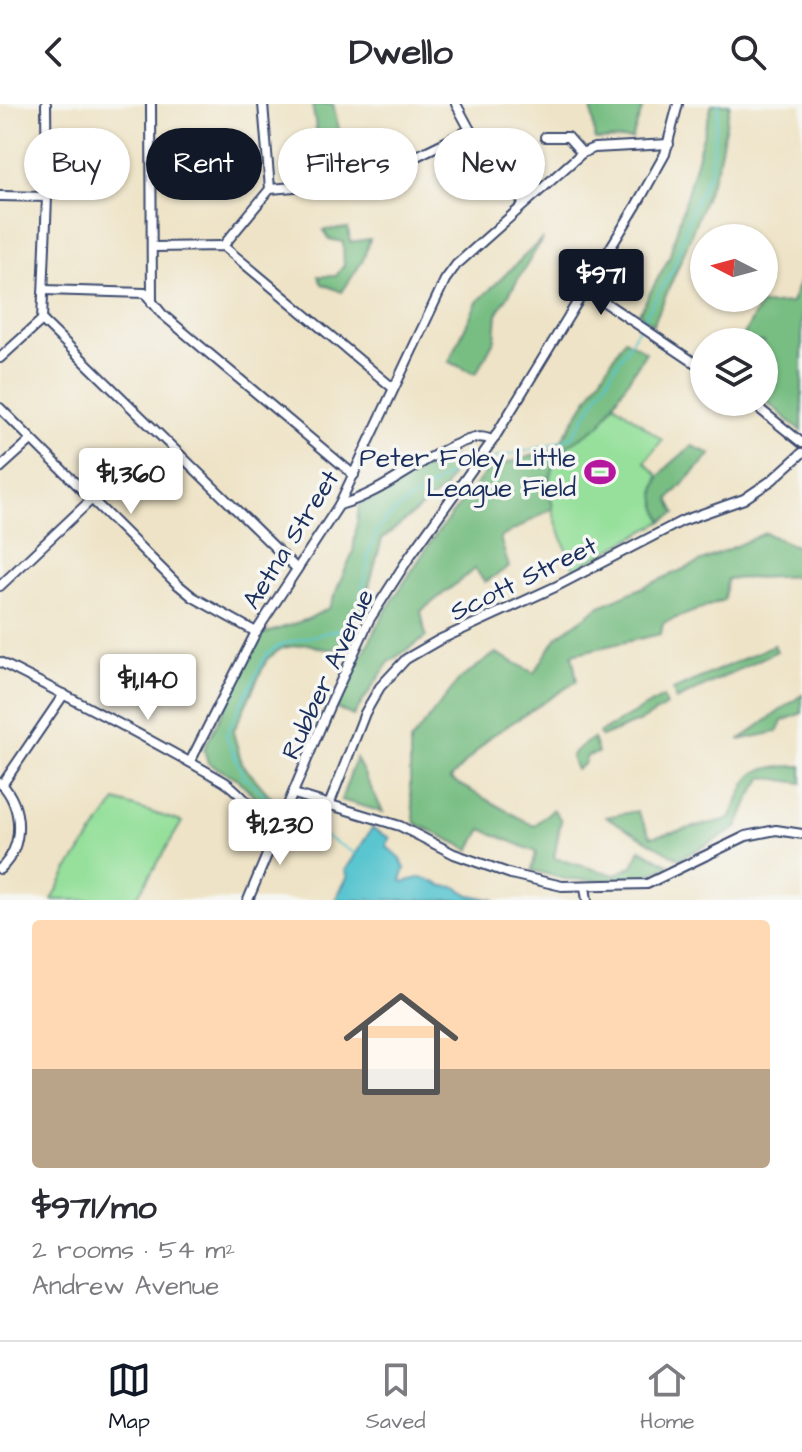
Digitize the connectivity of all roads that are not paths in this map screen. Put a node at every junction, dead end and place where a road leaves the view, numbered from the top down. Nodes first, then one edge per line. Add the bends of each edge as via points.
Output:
1 (46, 104) edge
2 (151, 104) edge
3 (263, 104) edge
4 (456, 104) edge
5 (678, 104) edge
6 (46, 128) edge
7 (469, 128) edge
8 (545, 137) dead end
9 (669, 144) junction
10 (582, 153) junction
11 (278, 188) edge
12 (270, 189) junction
13 (0, 196) edge
14 (24, 197) edge
15 (47, 200) edge
16 (521, 200) edge
17 (524, 204) junction
18 (223, 246) junction
19 (153, 247) junction
20 (585, 289) junction
21 (44, 290) junction
22 (152, 303) junction
23 (42, 320) junction
24 (0, 358) edge
25 (690, 359) edge
26 (393, 388) junction
27 (0, 408) edge
28 (768, 416) edge
29 (31, 440) junction
30 (802, 443) edge
31 (490, 444) junction
32 (802, 453) edge
33 (0, 468) edge
34 (354, 475) junction
35 (91, 500) junction
36 (339, 505) junction
37 (297, 569) junction
38 (0, 586) edge
39 (256, 632) junction
40 (0, 662) edge
41 (64, 694) junction
42 (190, 762) junction
43 (1, 784) edge
44 (292, 799) junction
45 (329, 805) junction
46 (282, 821) junction
47 (802, 834) edge
48 (0, 869) edge
49 (585, 887) junction
50 (248, 900) edge
51 (587, 900) edge

1 - 6 street
2 - 19 street
3 - 12 street
4 - 7 street
5 - 9 street, Rubber Avenue
8 - 10 street via 568,137
9 - 10 street
9 - 20 street, Rubber Avenue
10 - 17 street, Aetna Street
11 - 12 street
12 - 18 street
13 - 14 street
15 - 21 street
16 - 17 street
17 - 26 street, Aetna Street via 445,280
18 - 19 street
18 - 26 street
19 - 22 street
20 - 25 street
20 - 31 street, Rubber Avenue
21 - 22 street via 145,293
21 - 23 street
22 - 34 street
23 - 24 street
23 - 37 street
26 - 34 street, Aetna Street
27 - 29 street
28 - 30 street
29 - 33 street
29 - 35 street
31 - 36 street via 482,437 461,443
31 - 44 street, Rubber Avenue via 369,620
32 - 45 street, Scott Street via 744,499 682,521 406,659 365,713
34 - 36 street, Aetna Street
35 - 38 street
35 - 39 street via 193,597
36 - 37 street, Aetna Street
37 - 39 street, Aetna Street
39 - 42 street, Aetna Street
40 - 41 street
41 - 42 street
41 - 43 street
42 - 46 street via 230,785 257,812
43 - 48 street via 18,823 11,858
44 - 45 street
44 - 46 street, Rubber Avenue
45 - 49 street via 400,826 454,854 511,874
46 - 50 street, Rubber Avenue
47 - 49 street via 762,832 727,843 658,880
49 - 51 street

